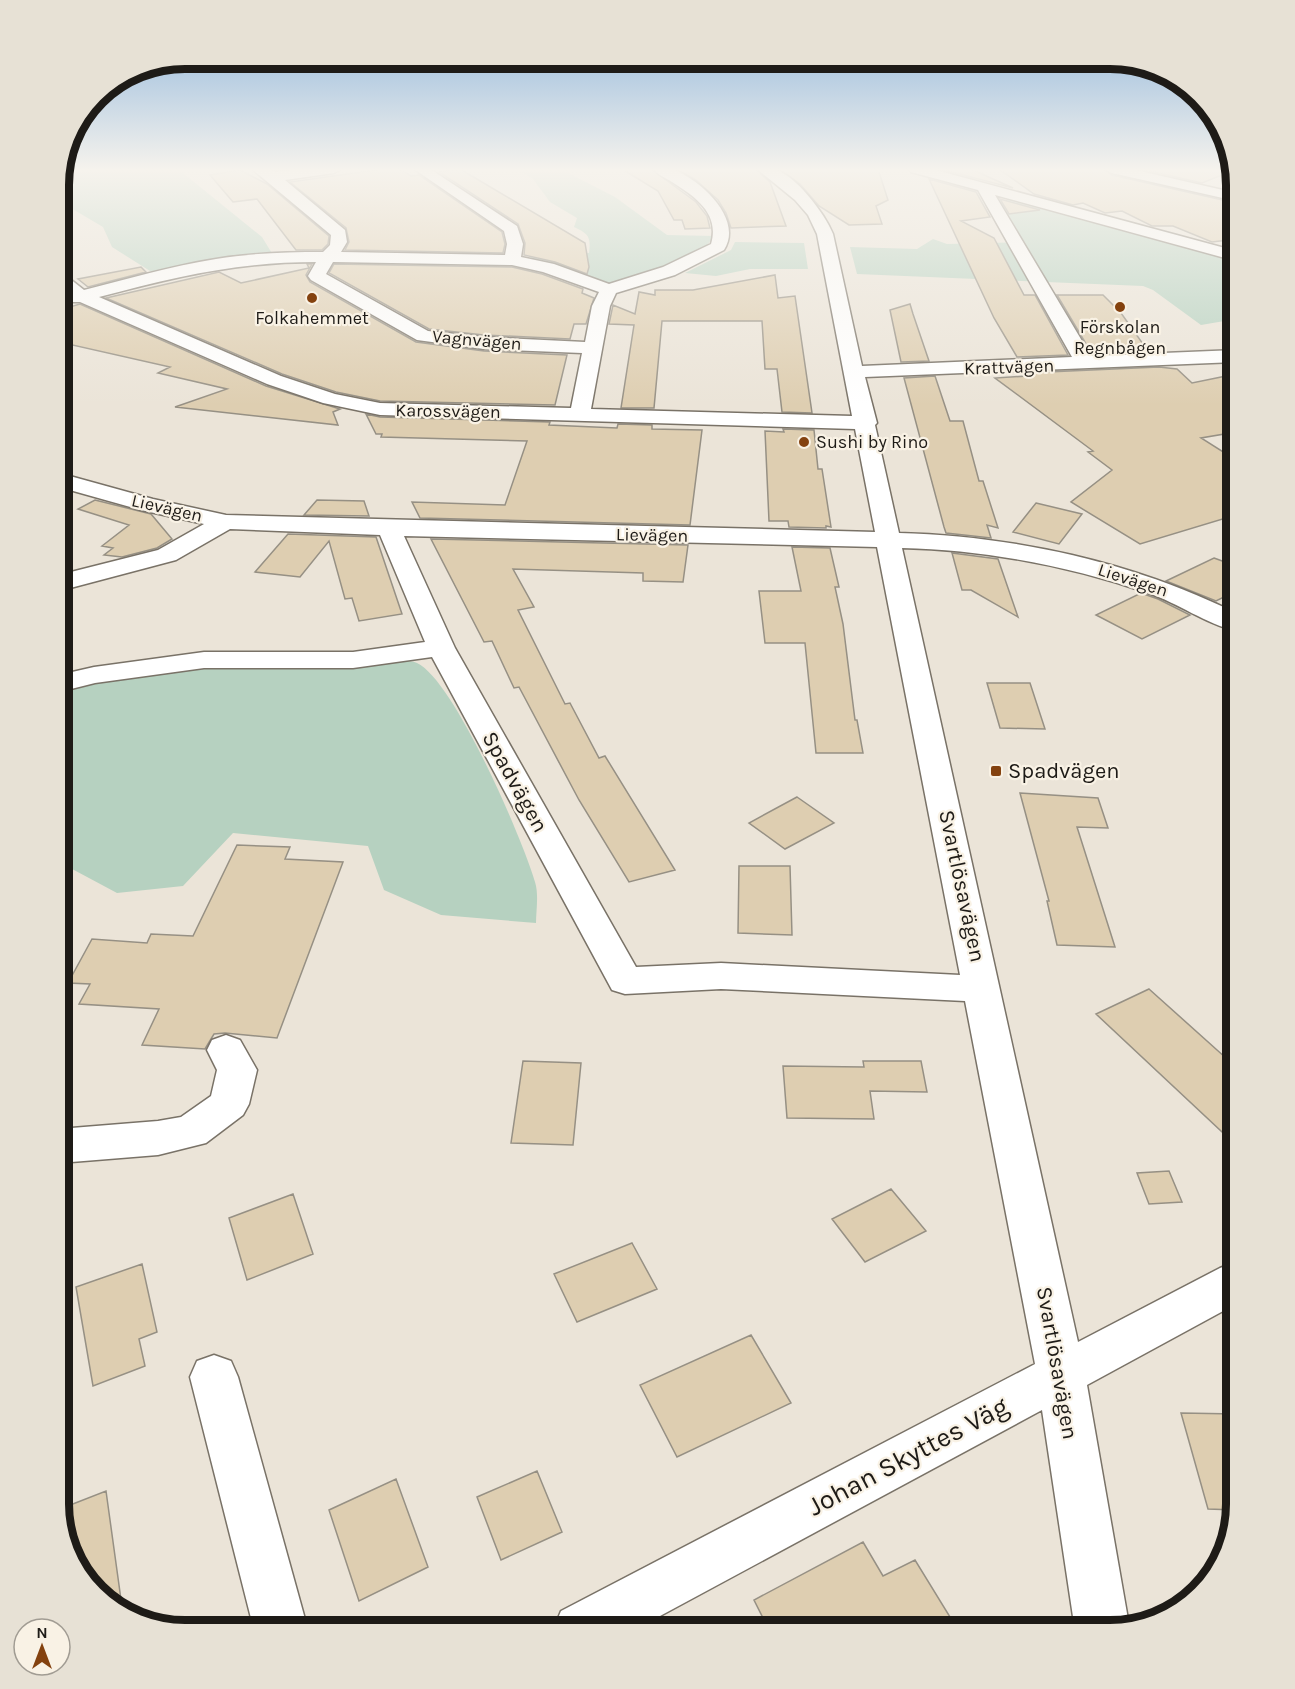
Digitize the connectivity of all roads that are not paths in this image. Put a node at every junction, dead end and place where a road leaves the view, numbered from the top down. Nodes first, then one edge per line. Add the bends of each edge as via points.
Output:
1 (337, 248) edge
2 (514, 248) edge
3 (716, 248) edge
4 (827, 248) edge
5 (1018, 248) edge
6 (1206, 248) edge
7 (1226, 253) edge
8 (326, 258) junction
9 (512, 260) junction
10 (69, 287) edge
11 (609, 290) junction
12 (81, 296) junction
13 (69, 299) edge
14 (592, 348) junction
15 (1226, 356) edge
16 (1085, 363) junction
17 (854, 372) junction
18 (580, 414) junction
19 (866, 423) junction
20 (69, 483) edge
21 (226, 522) junction
22 (389, 528) junction
23 (890, 540) junction
24 (69, 580) edge
25 (1226, 617) edge
26 (441, 648) junction
27 (69, 681) edge
28 (983, 989) junction
29 (226, 1050) dead end
30 (69, 1145) edge
31 (1226, 1287) edge
32 (1061, 1374) junction
33 (214, 1377) dead end
34 (278, 1620) edge
35 (599, 1620) edge
36 (1100, 1620) edge

1 - 8 street, Vagnvägen
2 - 9 street
3 - 11 street via 669,271
4 - 17 street, Svartlösavägen
5 - 16 street
6 - 7 street
8 - 9 street
8 - 12 street via 236,261
8 - 14 street, Vagnvägen via 317,276 424,336
9 - 11 street
10 - 12 street, Karossvägen
11 - 14 street via 601,306
12 - 13 street
12 - 18 street, Karossvägen via 274,380 330,399 380,409
14 - 18 street
15 - 16 street, Krattvägen
16 - 17 street, Krattvägen
17 - 19 street, Svartlösavägen
18 - 19 street, Karossvägen
19 - 23 street, Svartlösavägen
20 - 21 street, Lievägen
21 - 22 street, Lievägen
21 - 24 street via 166,555
22 - 23 street, Lievägen
22 - 26 street, Spadvägen
23 - 25 street, Lievägen via 1019,551 1109,570
23 - 28 street, Svartlösavägen
26 - 27 street via 353,660 204,660
26 - 28 street, Spadvägen via 625,981 721,976
28 - 32 street, Svartlösavägen
29 - 30 street via 237,1070 229,1104 192,1131 158,1138
31 - 32 street, Johan Skyttes Väg
32 - 35 street, Johan Skyttes Väg
32 - 36 street, Svartlösavägen
33 - 34 street

